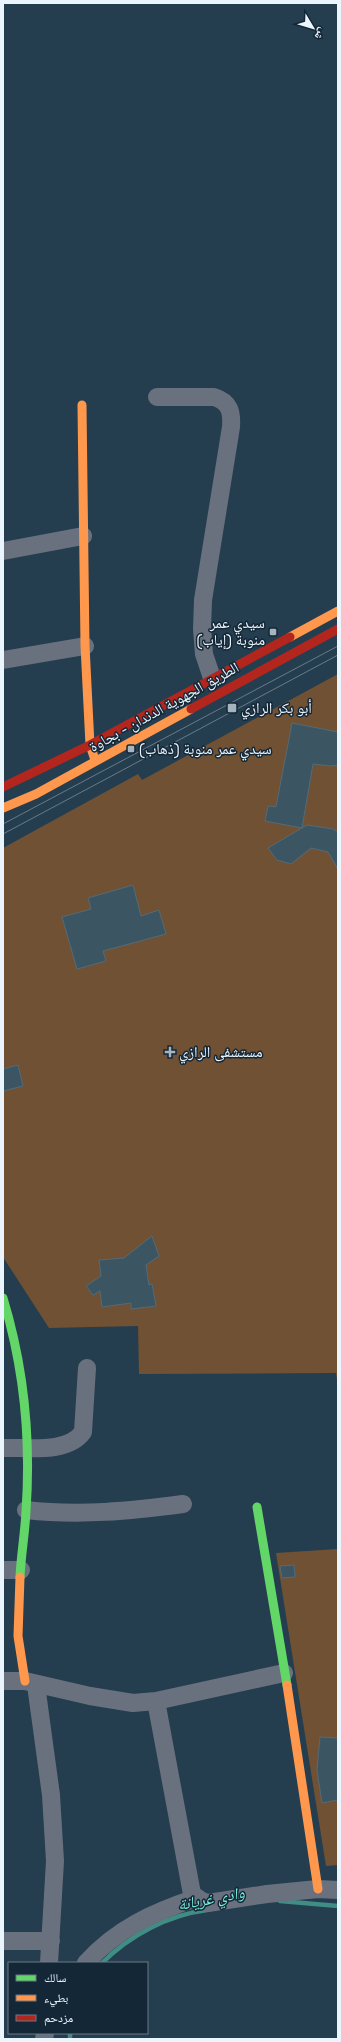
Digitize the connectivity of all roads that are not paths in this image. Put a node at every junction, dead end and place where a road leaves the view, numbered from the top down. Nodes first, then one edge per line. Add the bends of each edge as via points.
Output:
1 (157, 396) dead end
2 (82, 405) dead end
3 (83, 536) junction
4 (3, 551) edge
5 (338, 611) edge
6 (338, 629) edge
7 (85, 646) junction
8 (3, 660) edge
9 (212, 678) junction
10 (90, 745) junction
11 (95, 761) junction
12 (3, 787) edge
13 (3, 808) edge
14 (3, 1298) edge
15 (87, 1368) dead end
16 (27, 1447) junction
17 (3, 1448) edge
18 (183, 1504) dead end
19 (257, 1507) dead end
20 (26, 1510) junction
21 (3, 1570) edge
22 (21, 1570) junction
23 (284, 1674) junction
24 (3, 1681) edge
25 (31, 1683) junction
26 (156, 1701) junction
27 (318, 1889) junction
28 (338, 1890) edge
29 (196, 1898) junction
30 (3, 1941) edge
31 (51, 1941) junction
32 (49, 1962) edge
33 (87, 1962) edge

1 - 9 street via 214,397 222,399 230,410 231,427 203,600 204,654
2 - 3 street
3 - 4 street
3 - 7 street
5 - 9 street, الطريق الجهوية الدندان - بجاوة
6 - 11 street, الطريق الجهوية الدندان - بجاوة
7 - 8 street
7 - 10 street
9 - 10 street, الطريق الجهوية الدندان - بجاوة
10 - 11 street
10 - 12 street, الطريق الجهوية الدندان - بجاوة
11 - 13 street, الطريق الجهوية الدندان - بجاوة via 36,794
14 - 16 street via 17,1346 23,1381
15 - 16 street via 83,1426 78,1439 60,1447
16 - 17 street
16 - 20 street
18 - 20 street via 142,1510 74,1514
19 - 23 street
20 - 22 street
21 - 22 street
22 - 25 street via 18,1630
23 - 26 street
23 - 27 street via 300,1760
24 - 25 street
25 - 26 street via 112,1700 133,1703
25 - 31 street via 51,1795 55,1861
26 - 29 street via 192,1894
27 - 28 street
27 - 29 street via 208,1903
29 - 33 street via 152,1914 126,1928
30 - 31 street
31 - 32 street

